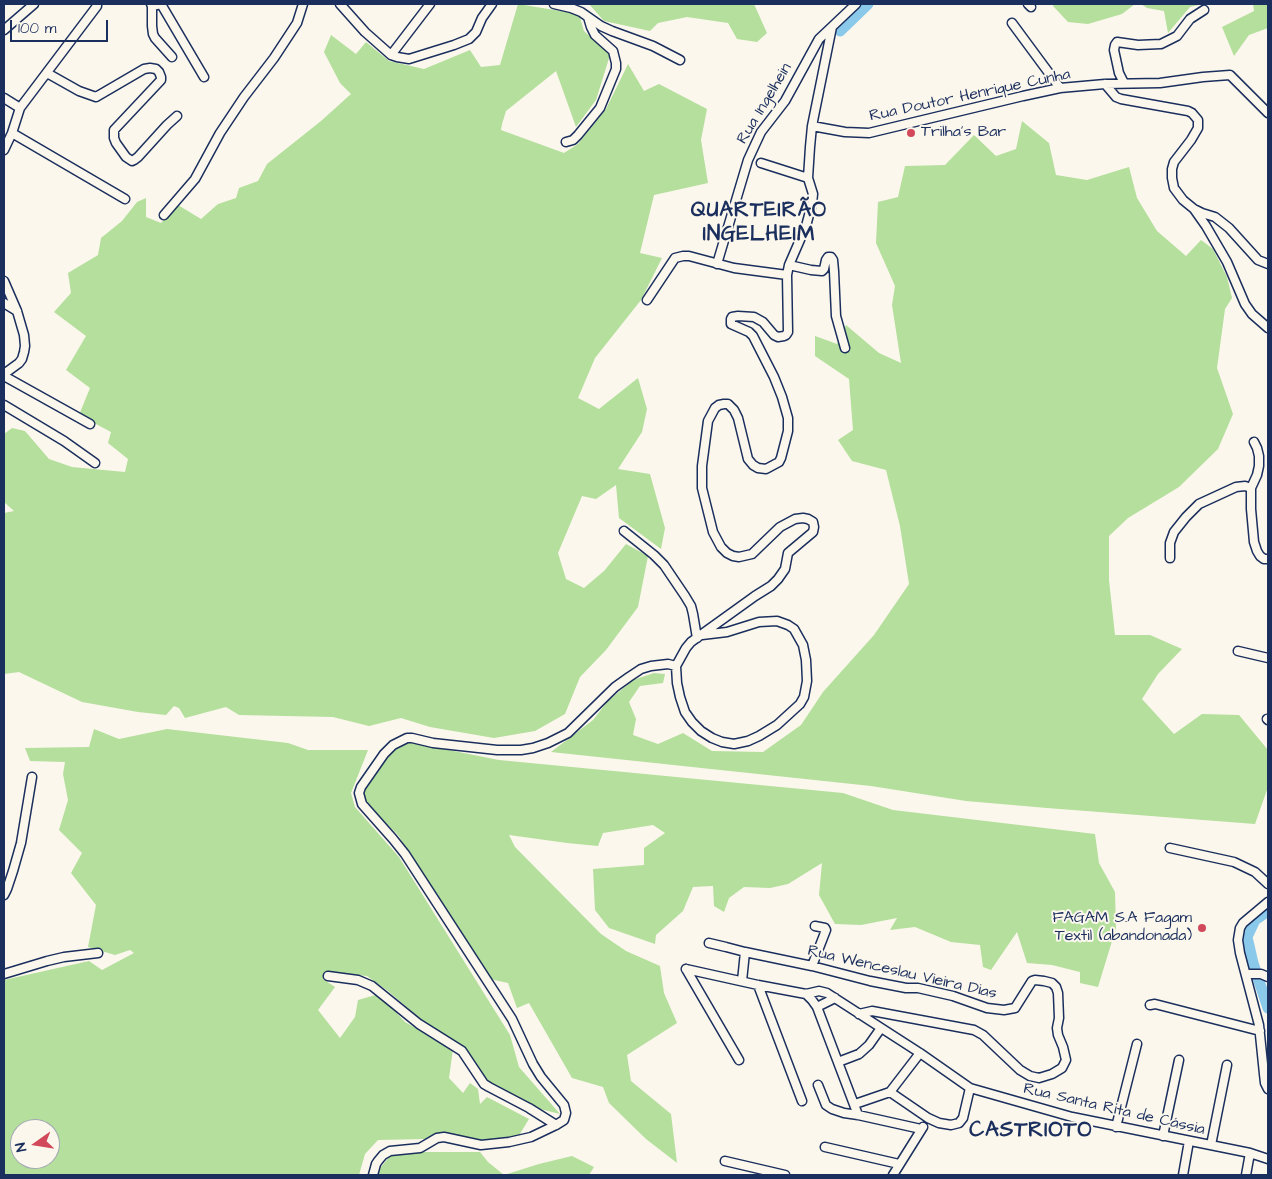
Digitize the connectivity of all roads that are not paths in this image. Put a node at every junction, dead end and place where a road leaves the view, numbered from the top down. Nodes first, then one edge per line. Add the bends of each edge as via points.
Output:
1 (34, 4) edge
2 (97, 4) edge
3 (161, 4) edge
4 (303, 4) edge
5 (340, 4) edge
6 (430, 4) edge
7 (492, 4) edge
8 (554, 4) edge
9 (856, 4) edge
10 (152, 5) edge
11 (1204, 10) dead end
12 (588, 17) junction
13 (1012, 23) dead end
14 (832, 27) junction
15 (4, 30) edge
16 (391, 54) junction
17 (172, 57) dead end
18 (680, 60) dead end
19 (47, 73) junction
20 (204, 76) dead end
21 (1124, 83) junction
22 (1106, 84) junction
23 (1060, 88) junction
24 (4, 98) edge
25 (20, 108) junction
26 (1268, 113) edge
27 (177, 116) dead end
28 (812, 126) junction
29 (12, 133) junction
30 (566, 142) dead end
31 (4, 150) edge
32 (761, 163) dead end
33 (808, 178) junction
34 (125, 199) dead end
35 (1194, 209) junction
36 (164, 215) dead end
37 (717, 264) junction
38 (1268, 264) edge
39 (789, 266) junction
40 (787, 275) junction
41 (4, 281) edge
42 (647, 300) dead end
43 (4, 303) edge
44 (18, 311) junction
45 (1268, 328) edge
46 (845, 348) dead end
47 (4, 375) edge
48 (4, 405) edge
49 (90, 424) dead end
50 (1254, 442) dead end
51 (95, 463) dead end
52 (1251, 488) junction
53 (624, 531) dead end
54 (1170, 558) dead end
55 (1268, 559) edge
56 (700, 636) junction
57 (1238, 651) dead end
58 (1268, 658) edge
59 (676, 666) junction
60 (32, 778) dead end
61 (1170, 848) dead end
62 (1268, 884) edge
63 (4, 895) edge
64 (1268, 902) edge
65 (816, 926) dead end
66 (709, 943) dead end
67 (745, 952) junction
68 (98, 953) dead end
69 (812, 966) junction
70 (4, 974) edge
71 (1257, 975) edge
72 (328, 976) dead end
73 (742, 981) junction
74 (758, 985) junction
75 (806, 994) junction
76 (835, 998) junction
77 (1150, 1005) dead end
78 (817, 1007) junction
79 (859, 1014) junction
80 (1263, 1026) edge
81 (881, 1028) junction
82 (1137, 1044) dead end
83 (920, 1053) junction
84 (739, 1060) dead end
85 (1179, 1060) dead end
86 (838, 1062) junction
87 (1227, 1065) dead end
88 (818, 1085) dead end
89 (970, 1088) junction
90 (1268, 1089) edge
91 (890, 1092) junction
92 (802, 1101) dead end
93 (854, 1104) junction
94 (858, 1115) junction
95 (928, 1118) junction
96 (556, 1125) junction
97 (1116, 1127) junction
98 (921, 1129) junction
99 (1163, 1136) junction
100 (1189, 1141) junction
101 (1211, 1146) junction
102 (825, 1147) dead end
103 (1250, 1153) junction
104 (1268, 1159) edge
105 (725, 1160) dead end
106 (899, 1164) junction
107 (373, 1175) edge
108 (785, 1175) edge
109 (893, 1175) edge
110 (1183, 1175) edge
111 (1246, 1175) edge

1 - 15 street
2 - 19 street
3 - 10 street
3 - 20 street
4 - 36 street via 297,23 220,133 195,179
5 - 16 street
6 - 16 street
7 - 16 street via 469,39 409,58
8 - 12 street
9 - 14 street, Rua Ingelhein
10 - 17 street via 153,34
11 - 21 street via 1190,19 1177,36 1161,44 1117,42 1114,50
12 - 18 street via 601,26
12 - 30 street via 596,34 613,51 616,69 600,108 578,135
13 - 23 street
14 - 28 street
14 - 37 street, Rua Ingelhein via 819,39 786,100 761,132 748,160
19 - 25 street
19 - 27 street via 96,97 144,69 159,72 160,80 114,130 116,143 132,161
21 - 22 street, Rua Doutor Henrique Cunha
21 - 26 street, Rua Doutor Henrique Cunha via 1230,76
22 - 23 street, Rua Doutor Henrique Cunha
22 - 35 street via 1121,99 1188,111 1198,120 1198,128 1172,169 1174,188
23 - 28 street, Rua Doutor Henrique Cunha via 869,133
24 - 25 street
25 - 29 street
28 - 33 street
29 - 31 street
29 - 34 street
32 - 33 street
33 - 39 street via 813,194 809,217
35 - 38 street via 1215,217 1258,260
35 - 45 street via 1227,262 1245,304
37 - 40 street
37 - 42 street via 689,256 675,258
39 - 40 street
39 - 46 street via 822,270 831,257 836,316
40 - 56 street via 786,335 778,338 754,317 734,316 731,319 731,324 753,336 782,396 788,431 781,458 766,469 753,464 748,459 734,410 728,404 719,405 708,421 702,488 713,532 721,547 733,556 752,554 780,527 795,518 813,522 813,532 788,553 784,569 771,586
41 - 44 street
43 - 44 street
44 - 47 street via 24,352 22,359
47 - 49 street
48 - 51 street
50 - 52 street via 1259,466
52 - 54 street via 1236,487 1199,504 1174,532
52 - 55 street via 1254,542 1260,556
53 - 56 street via 654,555 686,596
56 - 59 street via 686,648
56 - 59 street via 759,622 777,621 794,629 803,645 808,681 800,704 759,736 734,744 722,742 702,731 685,712
57 - 58 street
59 - 96 street via 668,664 641,669 615,688 568,733 534,748 497,750 407,738 384,754 359,794 362,804 405,854 512,1019 541,1077 564,1105 565,1119
60 - 63 street via 20,843
61 - 62 street via 1234,862 1255,872
64 - 71 street via 1240,928 1239,944
65 - 69 street via 826,929
66 - 67 street, Rua Wenceslau Vieira Dias
67 - 69 street, Rua Wenceslau Vieira Dias
67 - 73 street
68 - 70 street via 64,957
69 - 79 street, Rua Wenceslau Vieira Dias via 1004,1010 1015,1008 1032,981 1052,983 1058,993 1058,1035 1066,1060 1062,1068 1039,1078 1020,1070 974,1030 872,1011
71 - 80 street
72 - 96 street via 358,980 372,986 419,1024 462,1051 484,1084
73 - 74 street, Rua Santa Rita de Cássia
73 - 84 street, Rua Santa Rita de Cássia via 686,968
74 - 75 street, Rua Santa Rita de Cássia
74 - 92 street
75 - 76 street, Rua Santa Rita de Cássia via 819,991
75 - 78 street
76 - 78 street
76 - 79 street, Rua Santa Rita de Cássia
77 - 80 street
78 - 86 street
79 - 81 street, Rua Santa Rita de Cássia
80 - 90 street via 1264,1074
81 - 83 street, Rua Santa Rita de Cássia
81 - 86 street via 859,1054
82 - 97 street
83 - 89 street, Rua Santa Rita de Cássia
83 - 91 street
85 - 99 street
86 - 93 street
87 - 101 street
88 - 94 street via 828,1107
89 - 95 street via 959,1123 945,1125
89 - 97 street, Rua Santa Rita de Cássia via 1072,1118
91 - 93 street
91 - 95 street
93 - 94 street
94 - 98 street
95 - 98 street
96 - 107 street via 532,1136 490,1145 440,1137 420,1148 390,1151 376,1164
97 - 99 street, Rua Santa Rita de Cássia
98 - 106 street
99 - 100 street, Rua Santa Rita de Cássia
100 - 101 street, Rua Santa Rita de Cássia
100 - 110 street
101 - 103 street, Rua Santa Rita de Cássia
102 - 106 street
103 - 104 street, Rua Santa Rita de Cássia
103 - 111 street
105 - 108 street
106 - 109 street

